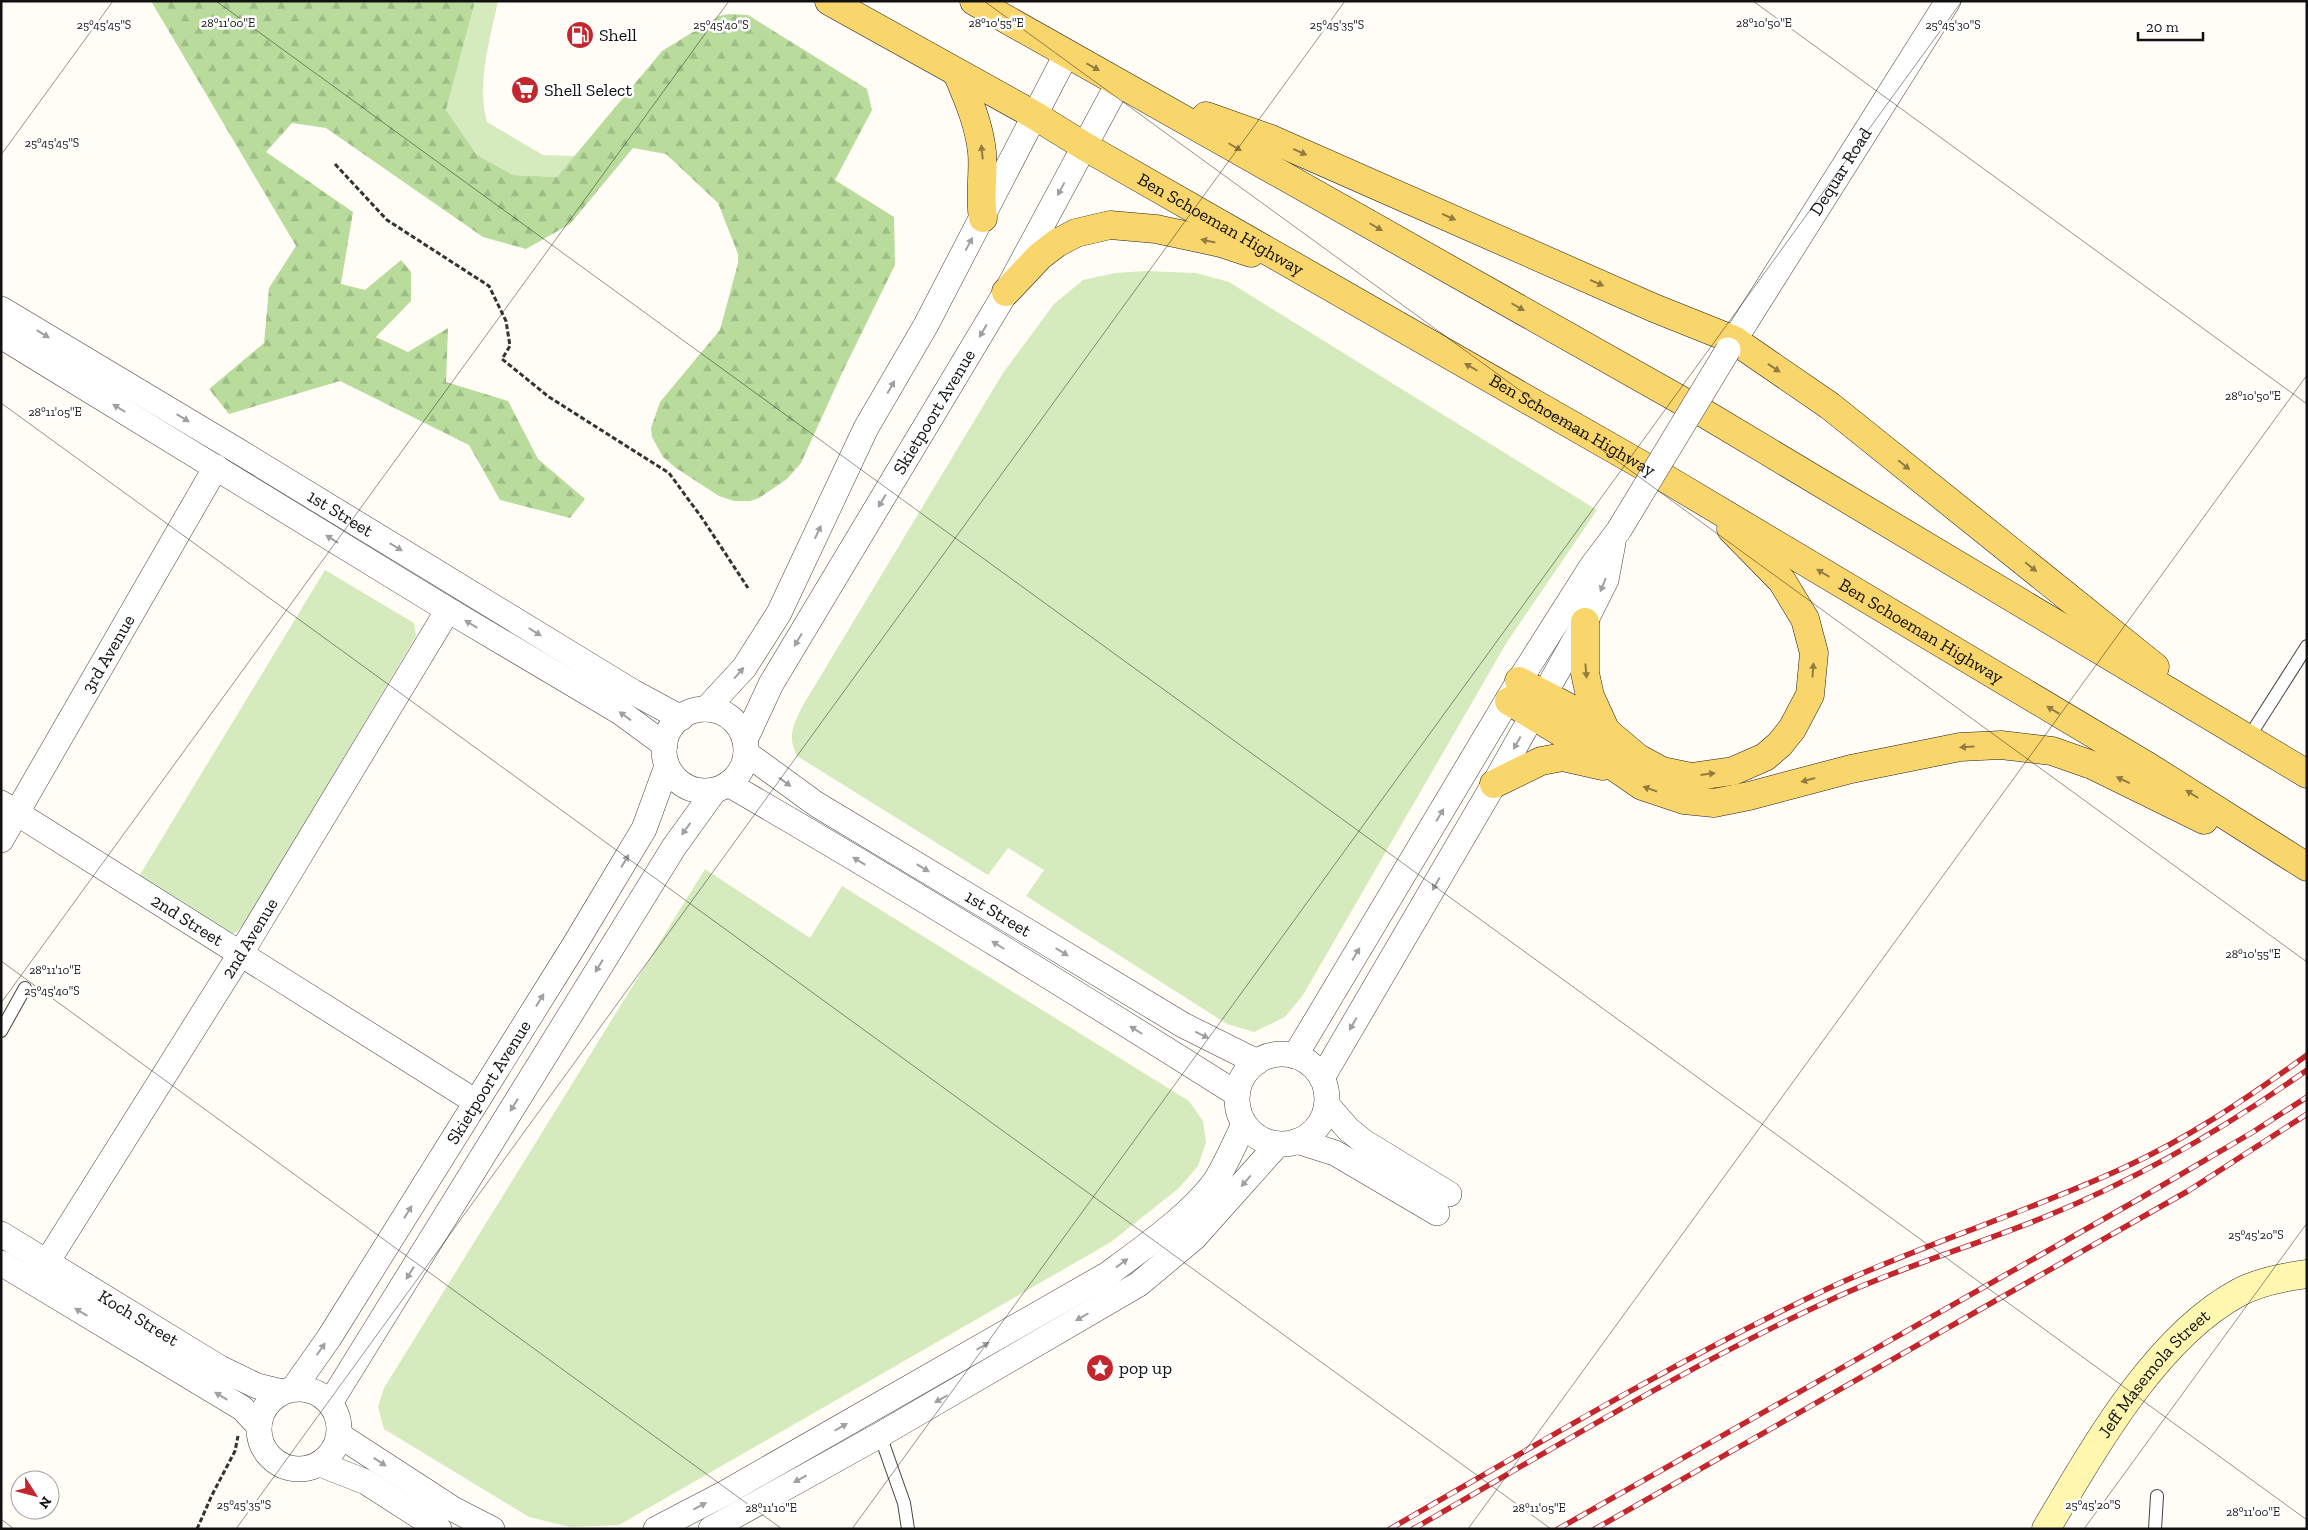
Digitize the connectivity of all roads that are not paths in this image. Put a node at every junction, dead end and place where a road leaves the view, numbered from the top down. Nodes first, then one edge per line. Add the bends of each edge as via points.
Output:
1 (829, 1) edge
2 (974, 1) edge
3 (1948, 1) edge
4 (1067, 53) junction
5 (958, 74) junction
6 (1129, 87) junction
7 (1034, 115) junction
8 (1084, 146) junction
9 (983, 218) junction
10 (1304, 271) junction
11 (1006, 292) junction
12 (1, 309) edge
13 (1, 336) edge
14 (1731, 345) junction
15 (216, 467) junction
16 (1668, 480) junction
17 (1617, 534) junction
18 (448, 610) junction
19 (1584, 622) junction
20 (2307, 646) edge
21 (1514, 691) junction
22 (1537, 705) junction
23 (706, 710) junction
24 (681, 718) junction
25 (2215, 718) junction
26 (1606, 731) junction
27 (2249, 737) junction
28 (746, 747) junction
29 (666, 755) junction
30 (1614, 768) junction
31 (2307, 774) edge
32 (1494, 784) junction
33 (722, 787) junction
34 (10, 808) edge
35 (1, 840) edge
36 (2307, 867) edge
37 (2307, 874) edge
38 (241, 953) junction
39 (25, 988) dead end
40 (1, 1031) edge
41 (1295, 1056) junction
42 (1257, 1062) junction
43 (1322, 1078) junction
44 (1237, 1094) junction
45 (476, 1102) junction
46 (1327, 1105) junction
47 (1244, 1124) junction
48 (1287, 1143) junction
49 (1, 1234) edge
50 (48, 1262) junction
51 (1, 1263) edge
52 (2307, 1274) edge
53 (287, 1391) junction
54 (330, 1403) junction
55 (250, 1417) junction
56 (339, 1435) junction
57 (880, 1435) junction
58 (320, 1464) junction
59 (2157, 1496) dead end
60 (439, 1529) edge
61 (492, 1529) edge
62 (656, 1529) edge
63 (711, 1529) edge
64 (908, 1529) edge
65 (2046, 1529) edge
66 (2154, 1529) edge

1 - 5 main road, Ben Schoeman Highway
2 - 4 main road
3 - 14 street, Dequar Road
4 -> 6 main road
4 - 7 street
5 - 7 main road, Ben Schoeman Highway
9 -> 5 main road via 980,201 984,178 980,139
6 - 8 street, Skietpoort Avenue
6 -> 14 main road via 1271,139
6 -> 25 main road via 1707,415
7 - 8 main road, Ben Schoeman Highway
7 - 9 street
8 - 10 main road, Ben Schoeman Highway
8 -> 11 street, Skietpoort Avenue
23 -> 9 street via 744,668 779,613 866,428
10 -> 11 main road via 1220,243 1156,229 1110,224 1076,233 1057,243
16 -> 10 main road, Ben Schoeman Highway
11 -> 28 street, Skietpoort Avenue via 771,684
12 -> 24 street, 1st Street
15 -> 13 street, 1st Street
14 - 17 street, Dequar Road, bridge
14 -> 25 main road via 1830,406 2144,657
18 -> 15 street, 1st Street
15 - 34 street, 3rd Avenue
26 -> 16 main road via 1638,758 1662,771 1691,777 1732,771 1765,757 1780,744 1810,695 1814,653 1805,619 1782,581 1729,526
36 -> 16 main road, Ben Schoeman Highway via 2150,767
17 -> 19 street via 1606,580
17 - 21 street via 1592,566
29 -> 18 street, 1st Street via 620,712
18 - 38 street, 2nd Avenue
19 - 22 street
19 -> 26 main road via 1585,672 1590,696
20 - 27 lane
21 - 22 main road
41 -> 21 street
22 - 26 main road via 1583,715
22 - 30 main road
22 -> 32 street
23 - 24 street via 693,711
23 - 28 street via 731,718 740,728
24 - 29 street via 673,725
25 - 27 main road
27 - 31 main road
28 - 33 street via 737,776
28 -> 42 street, 1st Street via 816,804 1183,1025
29 - 33 street via 673,776 682,784 703,792
45 -> 29 street, Skietpoort Avenue via 644,829
30 - 32 main road via 1563,757 1541,761
37 -> 30 main road via 2092,765 2052,751 2001,745 1960,747 1851,769 1714,803 1684,800 1642,786
32 -> 43 street
44 -> 33 street, 1st Street via 810,831
33 -> 54 street, Skietpoort Avenue via 674,846
34 - 35 street, 3rd Avenue
34 - 38 street, 2nd Street
38 - 45 street, 2nd Street
38 - 50 street, 2nd Avenue
39 - 40 lane
41 - 42 street via 1269,1056
41 - 43 street via 1311,1064
42 - 44 street via 1240,1081
43 - 46 street
44 - 47 street via 1238,1110
53 -> 45 street, Skietpoort Avenue via 329,1338
46 - 48 street via 1315,1130 1304,1139
46 - 48 street via 1348,1129 1443,1204 1335,1154
47 - 48 street via 1259,1138
62 -> 47 street via 725,1493 1108,1274 1153,1241 1200,1198 1219,1174
48 -> 57 street via 1194,1238 1139,1284
49 - 50 street, Koch Street
50 - 53 street, Koch Street via 220,1368 257,1386
55 -> 51 street, Koch Street
52 - 65 main road, Jeff Masemola Street via 2282,1277 2238,1292 2165,1351 2095,1446
53 - 54 street via 313,1392
53 - 55 street via 270,1400 262,1412
54 - 56 street via 338,1418
55 - 58 street via 270,1458 285,1468 303,1470
56 - 58 street via 332,1452
56 -> 61 street via 452,1509
57 -> 63 street
57 - 64 lane via 904,1503
58 - 60 street via 366,1482
59 - 66 lane

